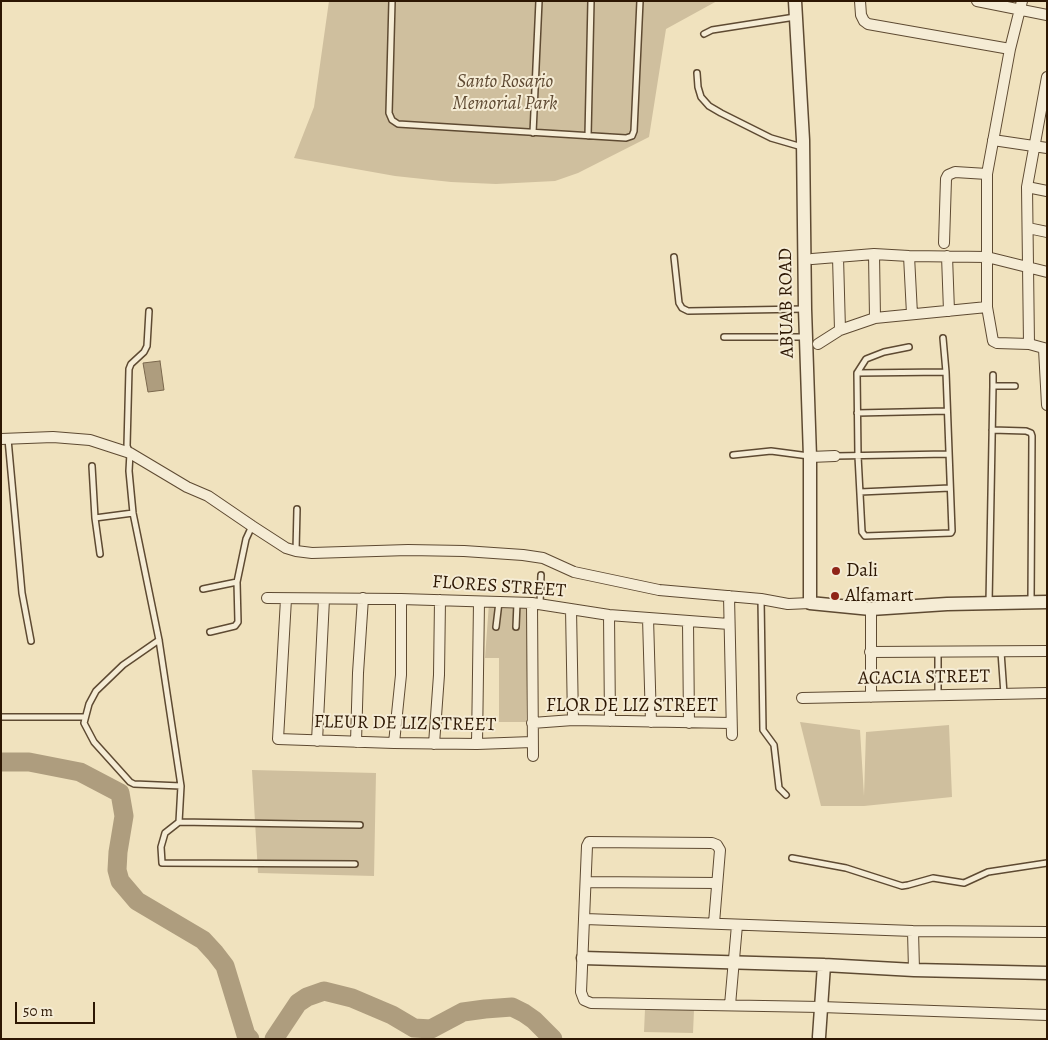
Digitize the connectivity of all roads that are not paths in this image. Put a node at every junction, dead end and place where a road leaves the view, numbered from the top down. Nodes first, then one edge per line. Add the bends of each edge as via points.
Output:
1 (392, 1) edge
2 (538, 1) edge
3 (591, 1) edge
4 (640, 1) edge
5 (795, 1) edge
6 (860, 1) edge
7 (977, 1) edge
8 (1021, 5) edge
9 (1047, 15) edge
10 (795, 17) junction
11 (704, 34) dead end
12 (1010, 50) junction
13 (697, 73) dead end
14 (1047, 77) edge
15 (533, 133) junction
16 (588, 136) junction
17 (994, 140) junction
18 (1034, 146) junction
19 (803, 148) junction
20 (1047, 148) edge
21 (986, 174) junction
22 (1027, 187) junction
23 (1047, 191) edge
24 (1028, 228) junction
25 (1047, 232) edge
26 (944, 243) dead end
27 (874, 254) junction
28 (909, 256) junction
29 (947, 256) junction
30 (674, 257) dead end
31 (838, 257) junction
32 (987, 257) junction
33 (812, 259) dead end
34 (1028, 267) junction
35 (1047, 272) edge
36 (987, 306) junction
37 (805, 309) junction
38 (149, 311) dead end
39 (949, 311) junction
40 (912, 314) junction
41 (875, 318) junction
42 (840, 330) junction
43 (724, 337) dead end
44 (806, 337) junction
45 (944, 338) dead end
46 (818, 344) dead end
47 (1028, 344) junction
48 (909, 347) dead end
49 (1045, 349) edge
50 (946, 372) junction
51 (857, 373) junction
52 (993, 375) dead end
53 (993, 386) junction
54 (1015, 386) dead end
55 (1047, 405) edge
56 (947, 411) junction
57 (856, 412) junction
58 (992, 430) junction
59 (5, 439) edge
60 (130, 453) junction
61 (733, 454) dead end
62 (948, 454) junction
63 (835, 456) joint
64 (858, 456) junction
65 (810, 457) junction
66 (92, 466) dead end
67 (950, 488) junction
68 (860, 492) junction
69 (297, 509) dead end
70 (133, 513) junction
71 (95, 518) junction
72 (252, 526) junction
73 (296, 551) junction
74 (100, 554) dead end
75 (541, 575) dead end
76 (237, 582) junction
77 (203, 589) dead end
78 (729, 596) junction
79 (267, 598) dead end
80 (363, 598) junction
81 (286, 599) junction
82 (324, 599) junction
83 (402, 599) junction
84 (761, 599) junction
85 (440, 600) junction
86 (480, 602) junction
87 (499, 602) junction
88 (1031, 602) junction
89 (1047, 602) edge
90 (518, 603) junction
91 (810, 603) junction
92 (990, 603) junction
93 (536, 604) junction
94 (571, 609) junction
95 (871, 609) junction
96 (609, 615) junction
97 (648, 618) junction
98 (688, 622) junction
99 (728, 624) junction
100 (496, 627) dead end
101 (516, 627) dead end
102 (210, 632) dead end
103 (158, 640) junction
104 (31, 641) dead end
105 (1047, 651) edge
106 (870, 652) junction
107 (938, 652) junction
108 (1001, 652) junction
109 (1047, 693) edge
110 (938, 694) junction
111 (1004, 694) junction
112 (871, 696) junction
113 (802, 698) dead end
114 (1, 716) edge
115 (86, 717) junction
116 (573, 720) junction
117 (610, 721) junction
118 (651, 722) junction
119 (532, 723) junction
120 (689, 723) junction
121 (731, 723) junction
122 (732, 735) dead end
123 (316, 741) junction
124 (356, 742) junction
125 (532, 742) junction
126 (394, 743) junction
127 (434, 744) junction
128 (477, 744) junction
129 (533, 756) dead end
130 (181, 786) junction
131 (786, 795) dead end
132 (179, 822) junction
133 (360, 825) dead end
134 (792, 858) dead end
135 (1047, 863) edge
136 (355, 864) dead end
137 (586, 882) junction
138 (717, 883) junction
139 (585, 919) junction
140 (714, 923) junction
141 (737, 925) junction
142 (913, 931) junction
143 (1047, 932) edge
144 (583, 958) junction
145 (733, 963) junction
146 (824, 965) junction
147 (914, 970) junction
148 (1047, 973) edge
149 (730, 1006) junction
150 (821, 1007) junction
151 (1047, 1015) edge
152 (819, 1038) edge

1 - 15 lane via 389,113 392,120 398,124
2 - 15 lane
3 - 16 lane
4 - 16 lane via 634,131 626,138
5 - 10 street, ABUAB ROAD
6 - 12 street via 861,15 868,24
7 - 8 street
8 - 9 street
8 - 12 street
10 - 11 lane
10 - 19 street, ABUAB ROAD
12 - 17 street
13 - 19 lane via 701,97 710,106 771,138
14 - 18 street
15 - 16 lane
17 - 18 street
17 - 21 street
18 - 20 street
18 - 22 street
19 - 37 street, ABUAB ROAD
21 - 26 street via 955,172 948,175
21 - 32 street
22 - 23 street
22 - 24 street
24 - 25 street
24 - 34 street
27 - 28 street
27 - 31 street
27 - 41 street
28 - 29 street
28 - 40 street
29 - 32 street
29 - 39 street
30 - 37 lane via 679,303 688,311
31 - 33 street
31 - 42 street
32 - 34 street
32 - 36 street
34 - 35 street
34 - 47 street
36 - 39 street
36 - 47 street via 993,341
37 - 44 street, ABUAB ROAD
38 - 60 lane via 147,346 129,369 127,446
39 - 40 street
40 - 41 street
41 - 42 street
42 - 46 street
43 - 44 lane
44 - 65 street, ABUAB ROAD
45 - 50 lane
47 - 49 street
48 - 51 lane via 866,359
49 - 55 street
50 - 51 lane
50 - 56 lane
51 - 57 lane
52 - 53 lane
53 - 54 lane
53 - 58 lane
56 - 57 lane
56 - 62 lane
57 - 64 lane
58 - 88 lane via 1026,431 1032,436
58 - 92 lane
59 - 60 street via 53,437 90,440
59 - 104 lane via 22,593
60 - 70 lane
60 - 72 street via 187,488 208,496
61 - 65 lane via 771,451
62 - 64 lane
62 - 67 lane
63 - 64 lane
63 - 65 street
64 - 68 lane
65 - 91 street, ABUAB ROAD
66 - 71 lane
67 - 68 lane
67 - 68 lane via 952,531 948,535 865,536 862,532
69 - 73 lane
70 - 71 lane
70 - 103 lane
71 - 74 lane
72 - 73 street
72 - 76 lane via 246,538
73 - 78 street via 418,550 523,555 543,558 574,572 659,590
75 - 93 lane
76 - 77 lane
76 - 102 lane via 238,622 235,626
78 - 84 street
78 - 99 street
79 - 81 street, FLORES STREET
80 - 82 street, FLORES STREET
80 - 83 street, FLORES STREET
80 - 124 street
81 - 82 street, FLORES STREET
81 - 123 street, FLEUR DE LIZ STREET via 278,738
82 - 123 street
83 - 85 street, FLORES STREET
83 - 126 street via 401,675
84 - 91 street via 788,604
84 - 131 lane via 763,730 774,745 779,788
85 - 86 street, FLORES STREET
85 - 127 street
86 - 87 street, FLORES STREET
86 - 128 street
87 - 90 street, FLORES STREET
87 - 100 lane
88 - 89 street
88 - 92 street
90 - 93 street, FLORES STREET
90 - 101 lane
91 - 95 street
92 - 95 street
93 - 94 street, FLORES STREET
93 - 119 street
94 - 96 street, FLORES STREET
94 - 116 street
95 - 106 street
96 - 97 street, FLORES STREET
96 - 117 street
97 - 98 street, FLORES STREET
97 - 118 street
98 - 99 street, FLORES STREET
98 - 120 street
99 - 121 street
103 - 115 lane via 122,665 96,691
103 - 130 lane
105 - 108 street
106 - 107 street
106 - 112 street
107 - 108 street
107 - 110 lane
108 - 111 lane
109 - 111 street, ACACIA STREET
110 - 111 street, ACACIA STREET
110 - 112 street, ACACIA STREET
112 - 113 street, ACACIA STREET
114 - 115 lane
115 - 130 lane via 84,723 94,742 130,782
116 - 117 street, FLOR DE LIZ STREET
116 - 119 street, FLOR DE LIZ STREET
117 - 118 street, FLOR DE LIZ STREET
118 - 120 street, FLOR DE LIZ STREET
119 - 125 street
120 - 121 street, FLOR DE LIZ STREET
121 - 122 street
123 - 124 street, FLEUR DE LIZ STREET
124 - 126 street, FLEUR DE LIZ STREET
125 - 128 street, FLEUR DE LIZ STREET
125 - 129 street
126 - 127 street, FLEUR DE LIZ STREET
127 - 128 street, FLEUR DE LIZ STREET
130 - 132 lane
132 - 133 lane
132 - 136 lane via 165,833 161,847 162,863
134 - 135 lane via 846,868 902,886 934,878 964,883 988,872
137 - 138 street
137 - 138 street via 587,846 593,841 712,843 720,850
137 - 139 street
138 - 140 street
139 - 140 street
139 - 144 street
140 - 141 street
141 - 142 street
141 - 145 street
142 - 143 street
142 - 147 street
144 - 145 street
144 - 149 street via 581,992 584,1000 591,1003
145 - 146 street
145 - 149 street
146 - 147 street
146 - 150 street
147 - 148 street
149 - 150 street
150 - 151 street
150 - 152 street

